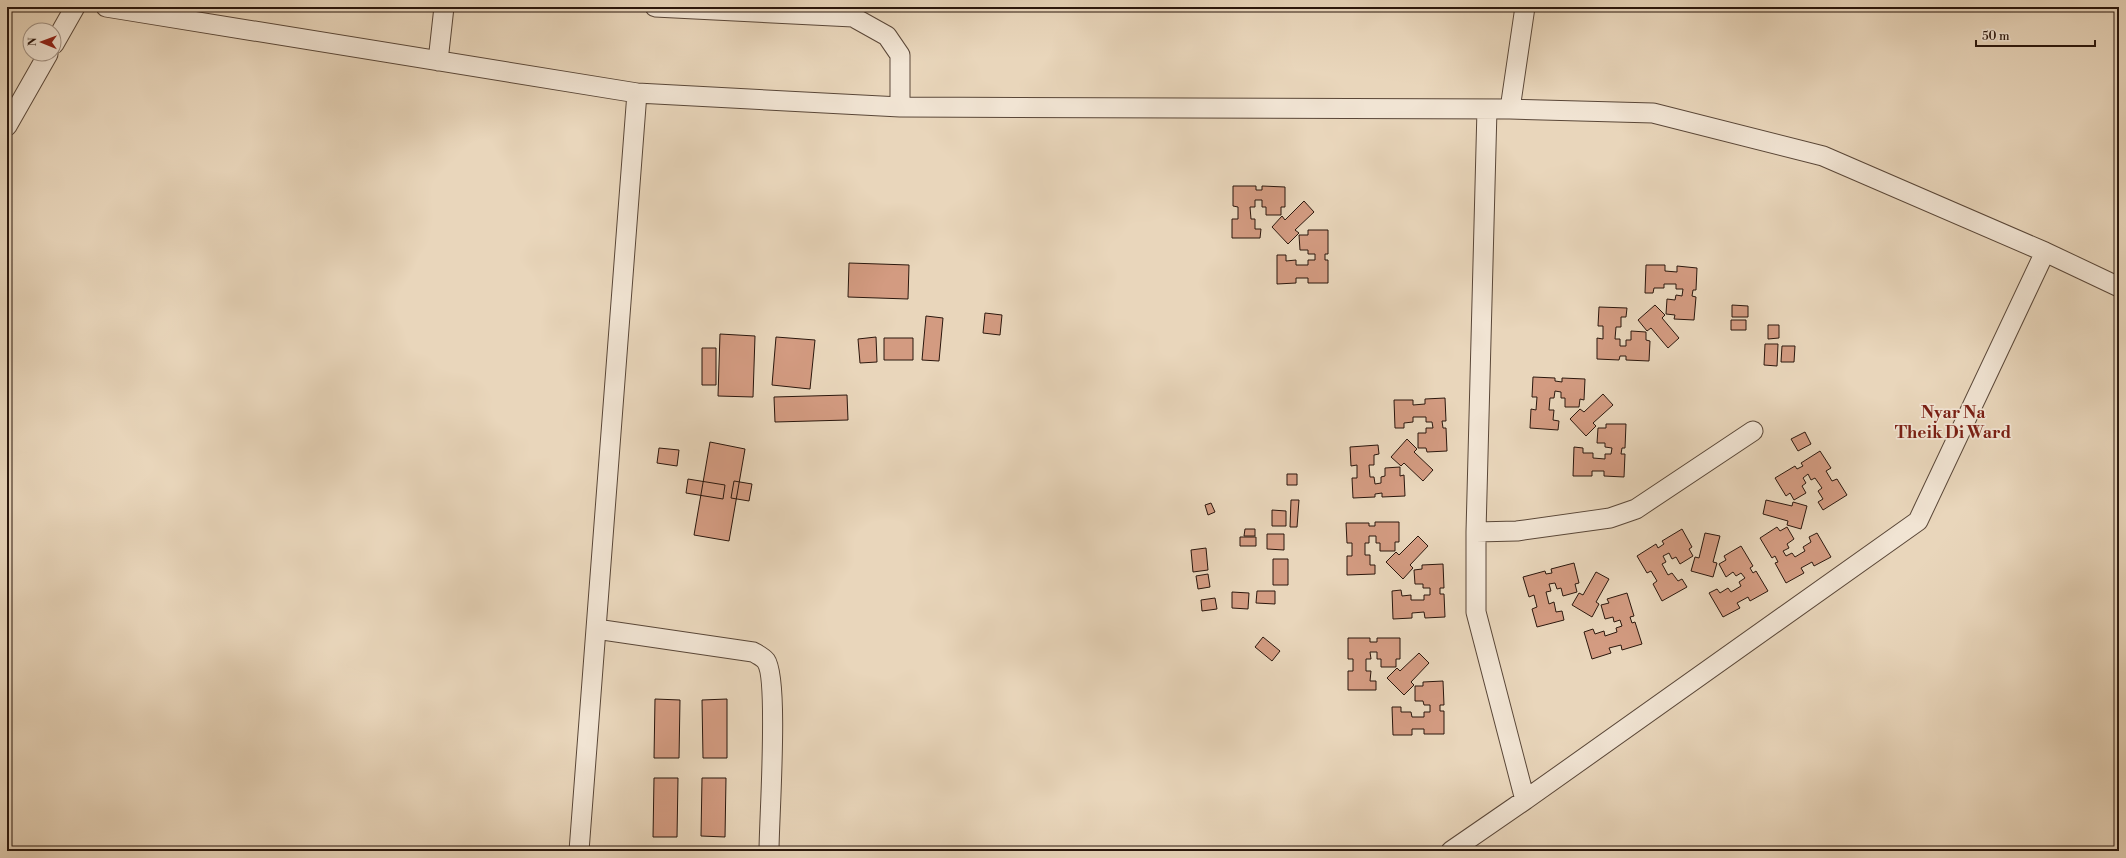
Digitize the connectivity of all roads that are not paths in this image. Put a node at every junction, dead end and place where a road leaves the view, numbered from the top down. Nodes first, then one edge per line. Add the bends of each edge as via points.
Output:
1 (75, 7) edge
2 (106, 7) edge
3 (444, 7) edge
4 (655, 7) edge
5 (1525, 7) edge
6 (127, 9) edge
7 (62, 30) edge
8 (438, 61) junction
9 (43, 62) edge
10 (637, 93) junction
11 (900, 107) junction
12 (1487, 109) junction
13 (1510, 109) junction
14 (7, 126) edge
15 (2046, 252) junction
16 (2119, 287) edge
17 (1753, 431) dead end
18 (1476, 532) junction
19 (596, 629) junction
20 (1525, 800) junction
21 (579, 851) edge
22 (769, 851) edge
23 (1452, 851) edge

1 - 7 street
2 - 6 street
3 - 8 street
4 - 11 street via 853,16 887,36 900,55
5 - 13 street
6 - 8 street
8 - 10 street
9 - 14 street
10 - 11 street
10 - 19 street
11 - 12 street
12 - 13 street
12 - 18 street
13 - 15 street via 1653,113 1823,156
15 - 16 street
15 - 20 street via 1918,522
17 - 18 street via 1636,509 1610,518 1517,531
18 - 20 street via 1476,612
19 - 21 street
19 - 22 street via 754,652 766,661 772,682
20 - 23 street

